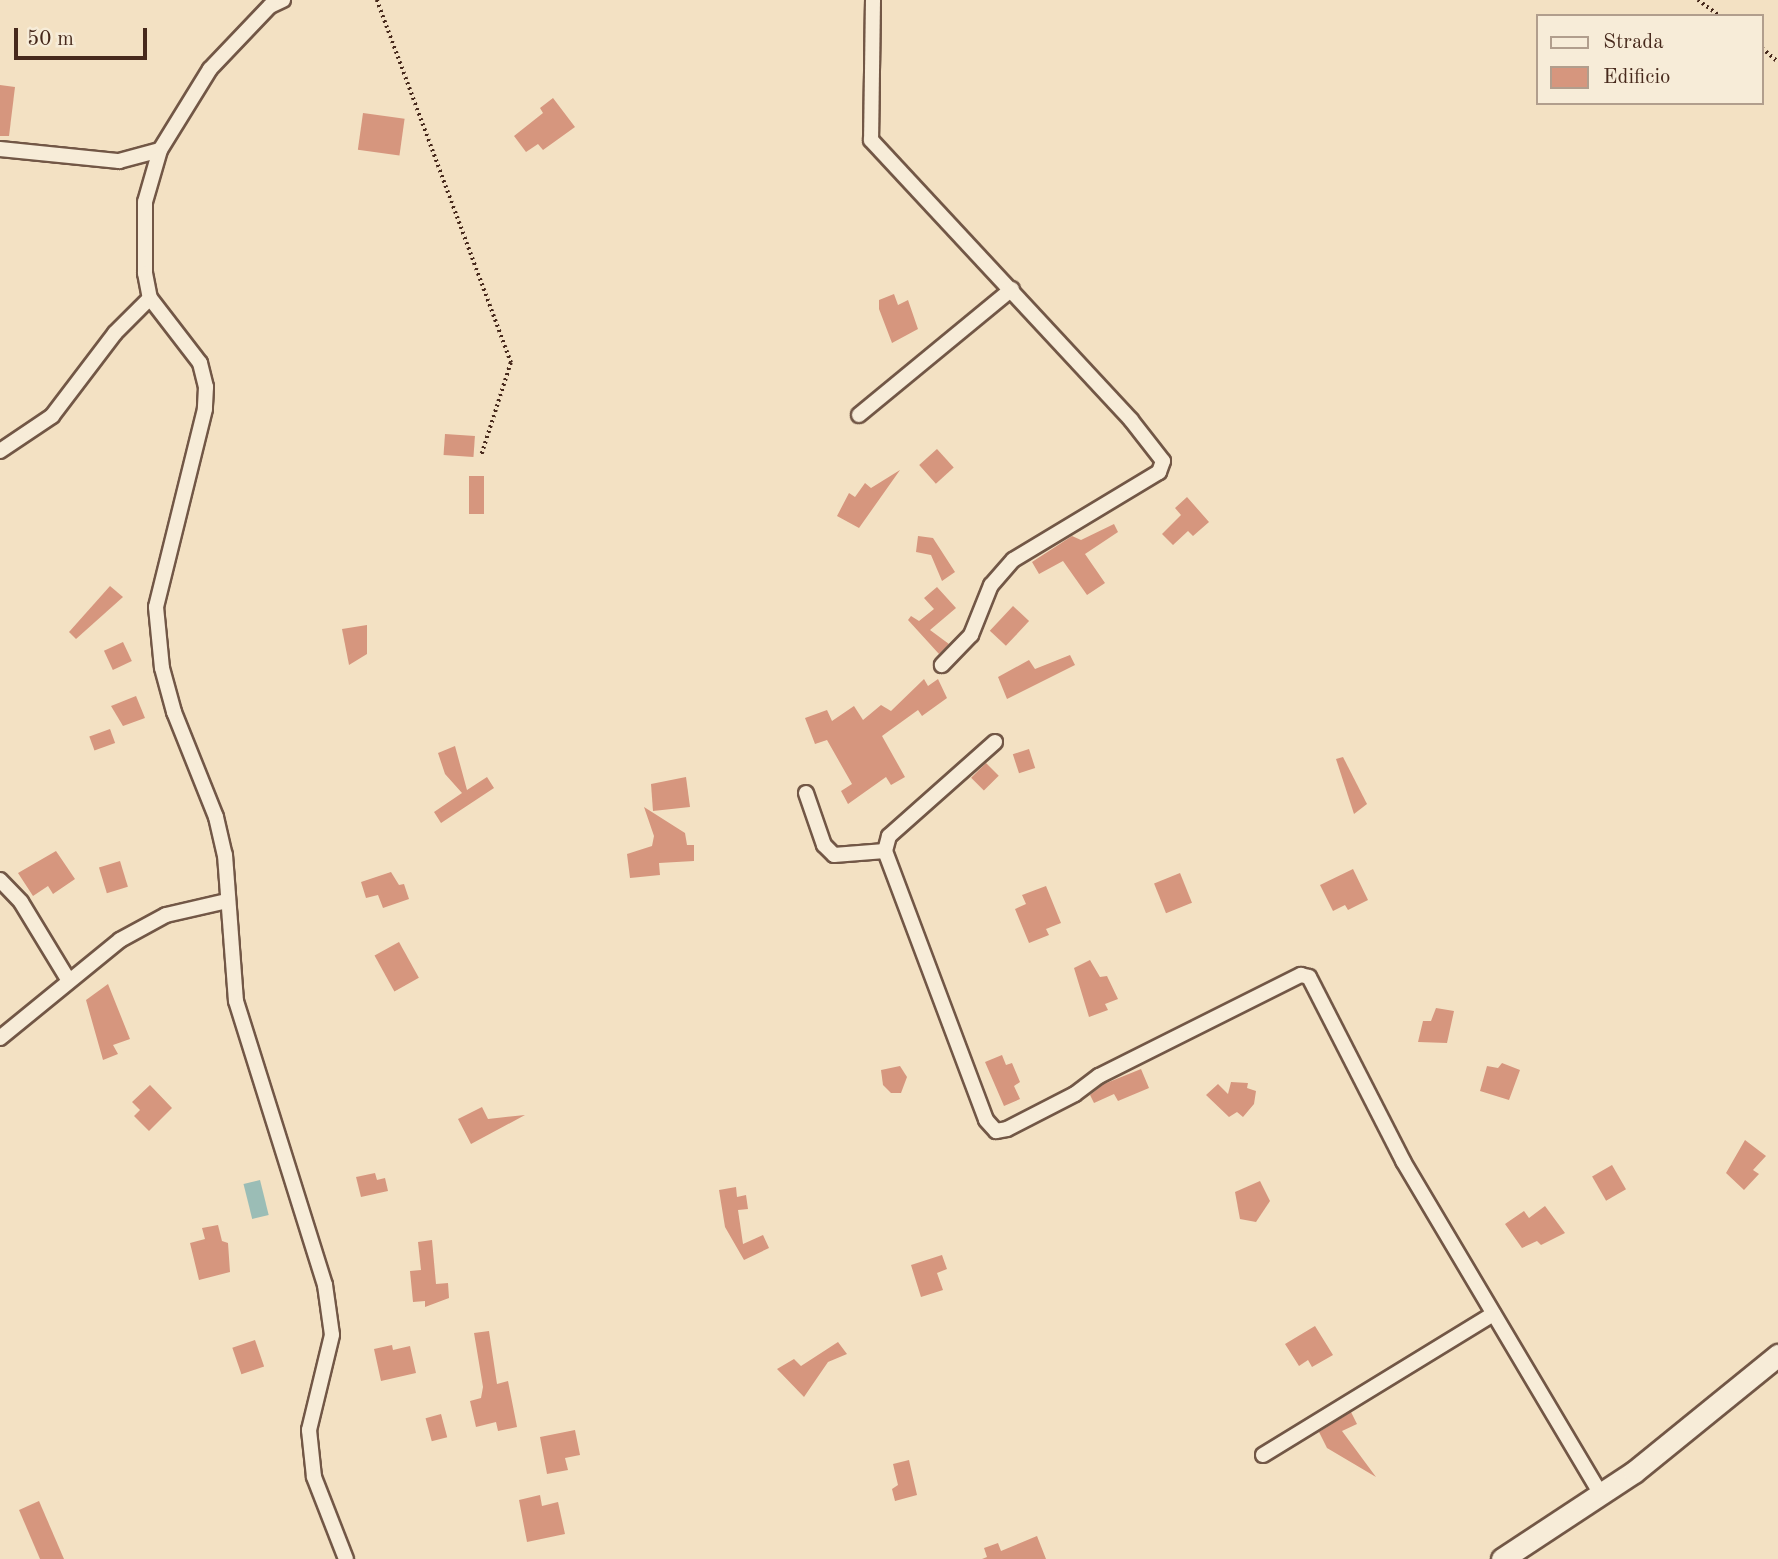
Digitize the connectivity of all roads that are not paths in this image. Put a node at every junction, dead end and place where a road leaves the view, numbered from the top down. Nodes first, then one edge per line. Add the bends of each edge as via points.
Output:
1 (873, 0) edge
2 (274, 2) edge
3 (0, 149) edge
4 (160, 150) junction
5 (1012, 289) junction
6 (150, 298) junction
7 (859, 415) dead end
8 (0, 451) edge
9 (942, 665) dead end
10 (995, 742) dead end
11 (806, 793) dead end
12 (885, 851) junction
13 (0, 880) edge
14 (228, 901) junction
15 (69, 981) junction
16 (0, 1038) edge
17 (1493, 1314) junction
18 (1778, 1355) edge
19 (1263, 1455) dead end
20 (1601, 1494) junction
21 (346, 1559) edge
22 (1502, 1559) edge

1 - 5 street via 871,140
2 - 4 street via 210,69
3 - 4 street via 119,161
4 - 6 street via 145,202 145,274
5 - 7 street
5 - 9 street via 1163,461 1159,472 1013,560 991,585 971,635
6 - 8 street via 115,333 52,416
6 - 14 street via 200,363 206,387 205,409 156,607 162,668 174,712 216,817 225,855
10 - 12 street via 889,836
11 - 12 street via 824,845 834,855
12 - 17 street via 981,1108 996,1131 1301,975 1309,977 1403,1161
13 - 15 street via 22,902
14 - 15 street via 166,915 120,940
14 - 21 street via 236,1001 325,1285 332,1335 309,1430 314,1477
15 - 16 street
17 - 19 street
17 - 20 street
18 - 20 main road via 1728,1400
20 - 22 main road

